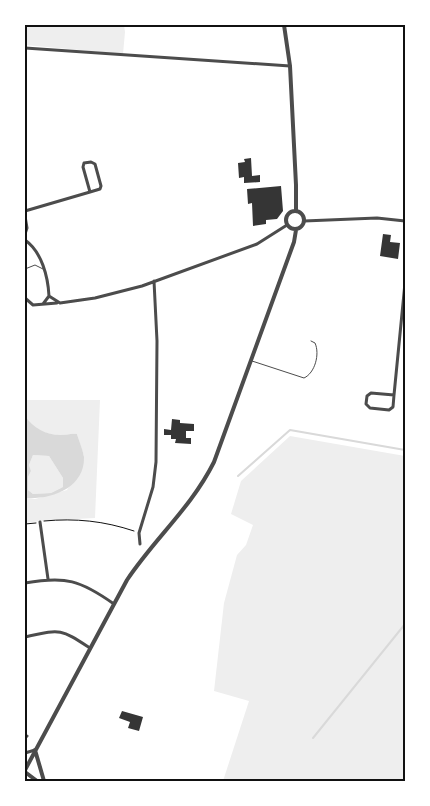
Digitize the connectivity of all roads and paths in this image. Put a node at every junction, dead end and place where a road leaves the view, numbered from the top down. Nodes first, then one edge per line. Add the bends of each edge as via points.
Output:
1 (284, 25) edge
2 (25, 48) edge
3 (290, 66) junction
4 (90, 192) junction
5 (25, 211) edge
6 (296, 211) junction
7 (25, 216) edge
8 (304, 221) junction
9 (405, 221) edge
10 (287, 225) junction
11 (296, 230) junction
12 (25, 234) edge
13 (25, 240) edge
14 (25, 269) edge
15 (44, 269) junction
16 (154, 281) junction
17 (405, 283) edge
18 (49, 296) junction
19 (25, 298) edge
20 (58, 303) junction
21 (43, 304) junction
22 (311, 341) dead end
23 (252, 361) junction
24 (394, 395) junction
25 (40, 522) junction
26 (25, 524) edge
27 (139, 533) junction
28 (140, 544) dead end
29 (48, 579) junction
30 (25, 583) edge
31 (114, 604) junction
32 (25, 638) edge
33 (90, 648) junction
34 (35, 750) junction
35 (25, 753) edge
36 (25, 771) edge
37 (37, 781) edge
38 (44, 781) edge

1 - 3 street
2 - 3 street
3 - 6 street
4 - 4 street via 101,186 95,164 90,162 82,167
4 - 5 street
6 - 8 street
6 - 10 street via 287,215
7 - 12 street
8 - 9 street via 377,218
8 - 11 street
10 - 11 street
10 - 16 street via 257,244
11 - 23 street
13 - 15 street via 36,252
14 - 15 lane via 35,265
15 - 18 street
16 - 20 street via 95,298
16 - 27 street via 156,462 153,487
17 - 24 street
18 - 20 street
18 - 21 street
19 - 21 street via 33,305
20 - 21 street
22 - 23 lane via 318,352 312,372 304,378
23 - 31 street via 204,482 134,569
24 - 24 street via 371,393 366,404 370,408 389,410 393,407
25 - 26 path
25 - 27 path via 93,521
25 - 29 street
27 - 28 street
29 - 30 street
29 - 31 street via 83,584
31 - 33 street
32 - 33 street via 63,632
33 - 34 street
34 - 35 street
34 - 36 street
34 - 38 street
36 - 37 street

